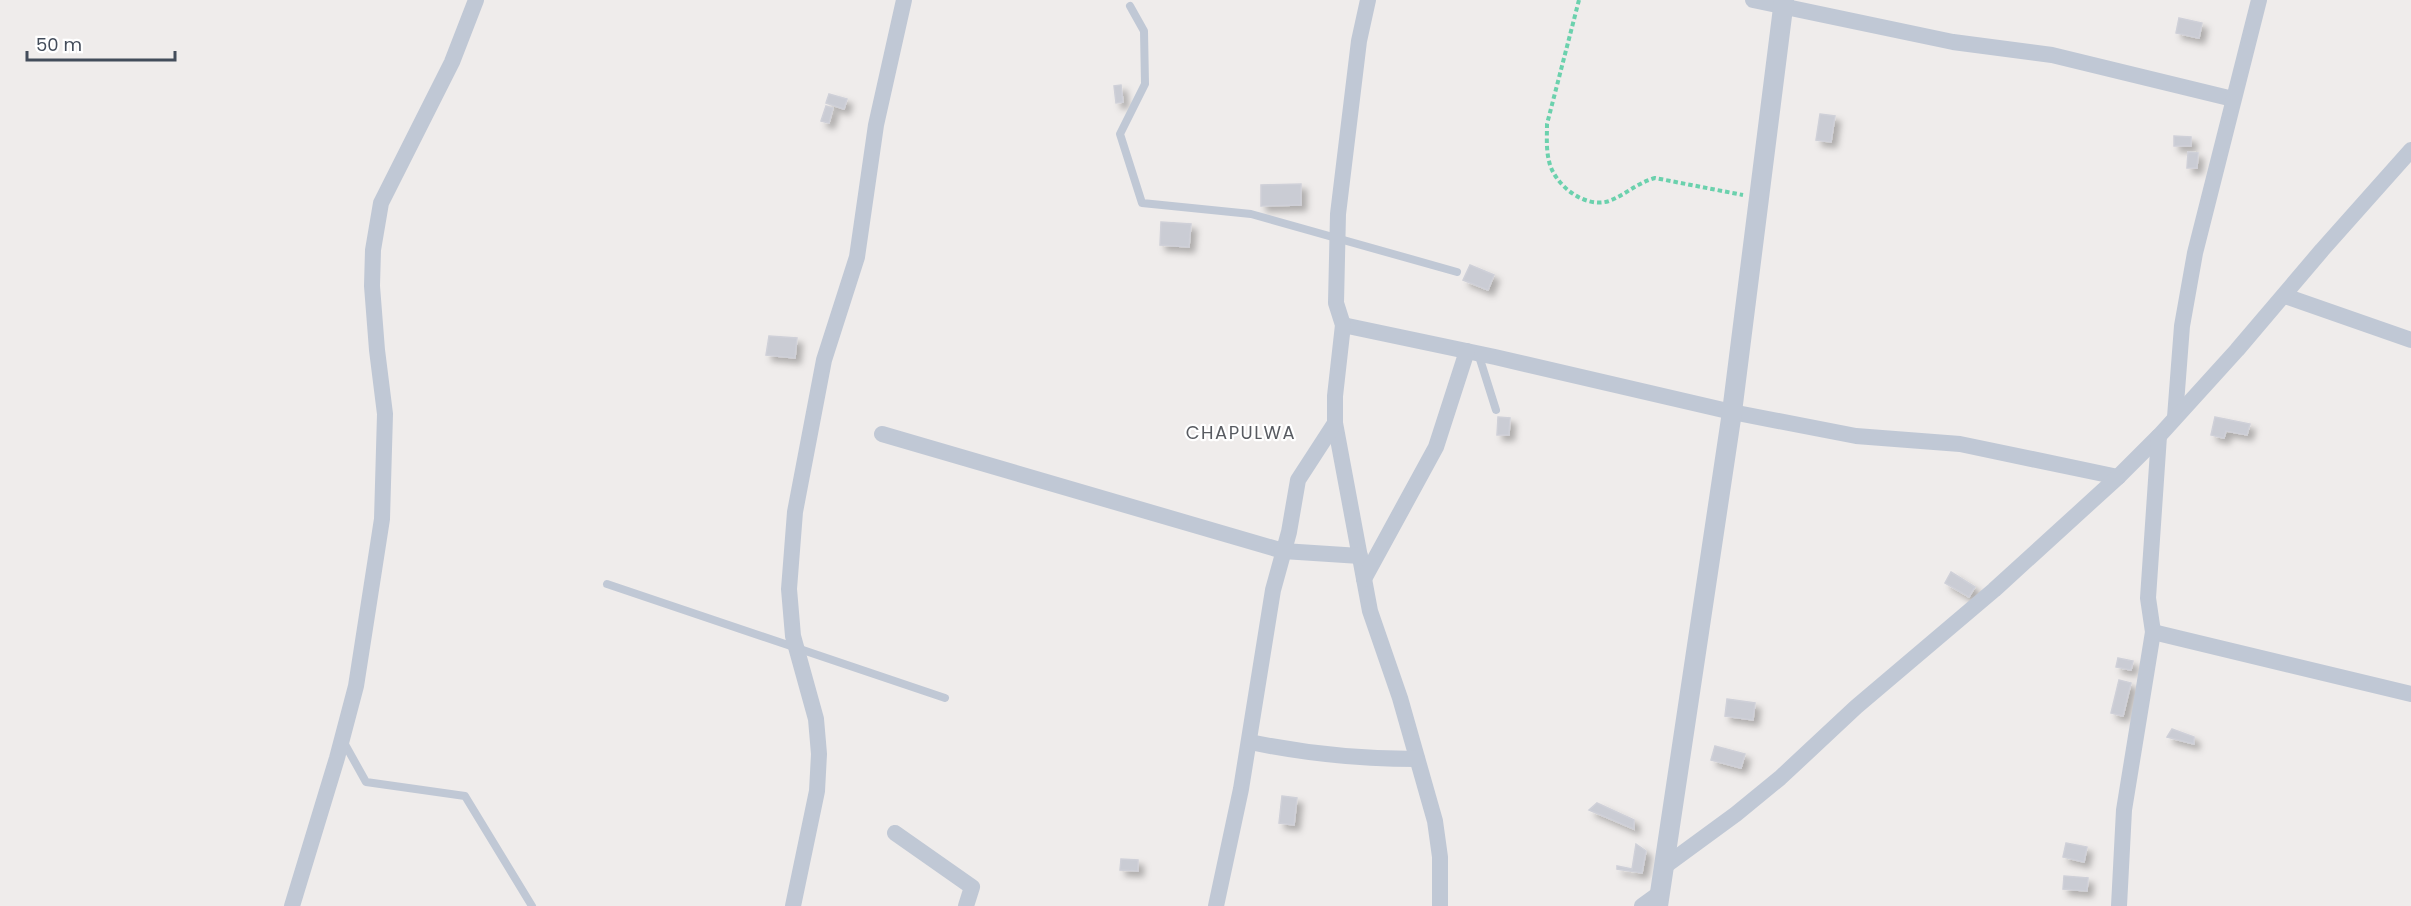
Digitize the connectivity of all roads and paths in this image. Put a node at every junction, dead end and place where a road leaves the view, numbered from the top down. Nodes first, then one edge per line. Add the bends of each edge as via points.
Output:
1 (476, 0) edge
2 (904, 0) edge
3 (1368, 0) edge
4 (1579, 0) edge
5 (1754, 0) edge
6 (2259, 0) edge
7 (1784, 3) edge
8 (1130, 6) dead end
9 (2233, 99) junction
10 (2411, 150) edge
11 (1758, 198) junction
12 (1337, 239) junction
13 (1457, 272) dead end
14 (2285, 296) junction
15 (1343, 325) junction
16 (2411, 340) edge
17 (1472, 352) junction
18 (1496, 410) dead end
19 (1732, 412) junction
20 (2175, 417) junction
21 (1335, 423) junction
22 (882, 434) dead end
23 (2159, 436) junction
24 (2118, 477) junction
25 (1284, 551) junction
26 (1360, 556) junction
27 (1364, 579) junction
28 (607, 584) dead end
29 (2153, 632) junction
30 (797, 649) junction
31 (2411, 694) edge
32 (945, 698) dead end
33 (342, 738) junction
34 (1250, 742) junction
35 (1417, 759) junction
36 (895, 833) dead end
37 (1665, 866) junction
38 (1659, 899) edge
39 (292, 906) edge
40 (532, 906) edge
41 (794, 906) edge
42 (966, 906) edge
43 (1216, 906) edge
44 (1440, 906) edge
45 (1642, 906) edge
46 (2119, 906) edge

1 - 33 street via 452,62 381,202 372,286 385,414 382,519 356,686
2 - 30 street via 876,125 856,257 824,360 795,512 789,589
3 - 12 street via 1359,41
4 - 11 path via 1547,124 1549,164 1567,190 1599,203 1655,178
5 - 7 street
6 - 9 street
7 - 9 street via 1953,42 2052,55
7 - 11 street
8 - 12 lane via 1144,31 1145,84 1120,134 1143,203 1251,214
9 - 20 street via 2193,264 2182,326
10 - 14 street
11 - 19 street
12 - 13 lane
12 - 15 street via 1336,303
14 - 16 street
14 - 20 street
15 - 17 street
15 - 21 street
17 - 18 lane
17 - 19 street
17 - 27 street via 1436,447
19 - 24 street via 1856,435 1960,444
19 - 37 street
20 - 23 street
21 - 25 street via 1298,480
21 - 26 street
22 - 25 street
23 - 24 street
23 - 29 street via 2148,598
24 - 37 street via 1780,778
25 - 26 street
25 - 34 street via 1273,590
26 - 27 street
27 - 35 street via 1370,611
28 - 30 lane
29 - 31 street
29 - 46 street via 2124,810
30 - 32 lane
30 - 41 street via 816,719 819,754 818,790
33 - 39 street
33 - 40 lane via 366,782 465,796
34 - 35 street via 1306,754
34 - 43 street
35 - 44 street via 1435,821
36 - 42 street via 972,887
37 - 38 street
38 - 45 street

